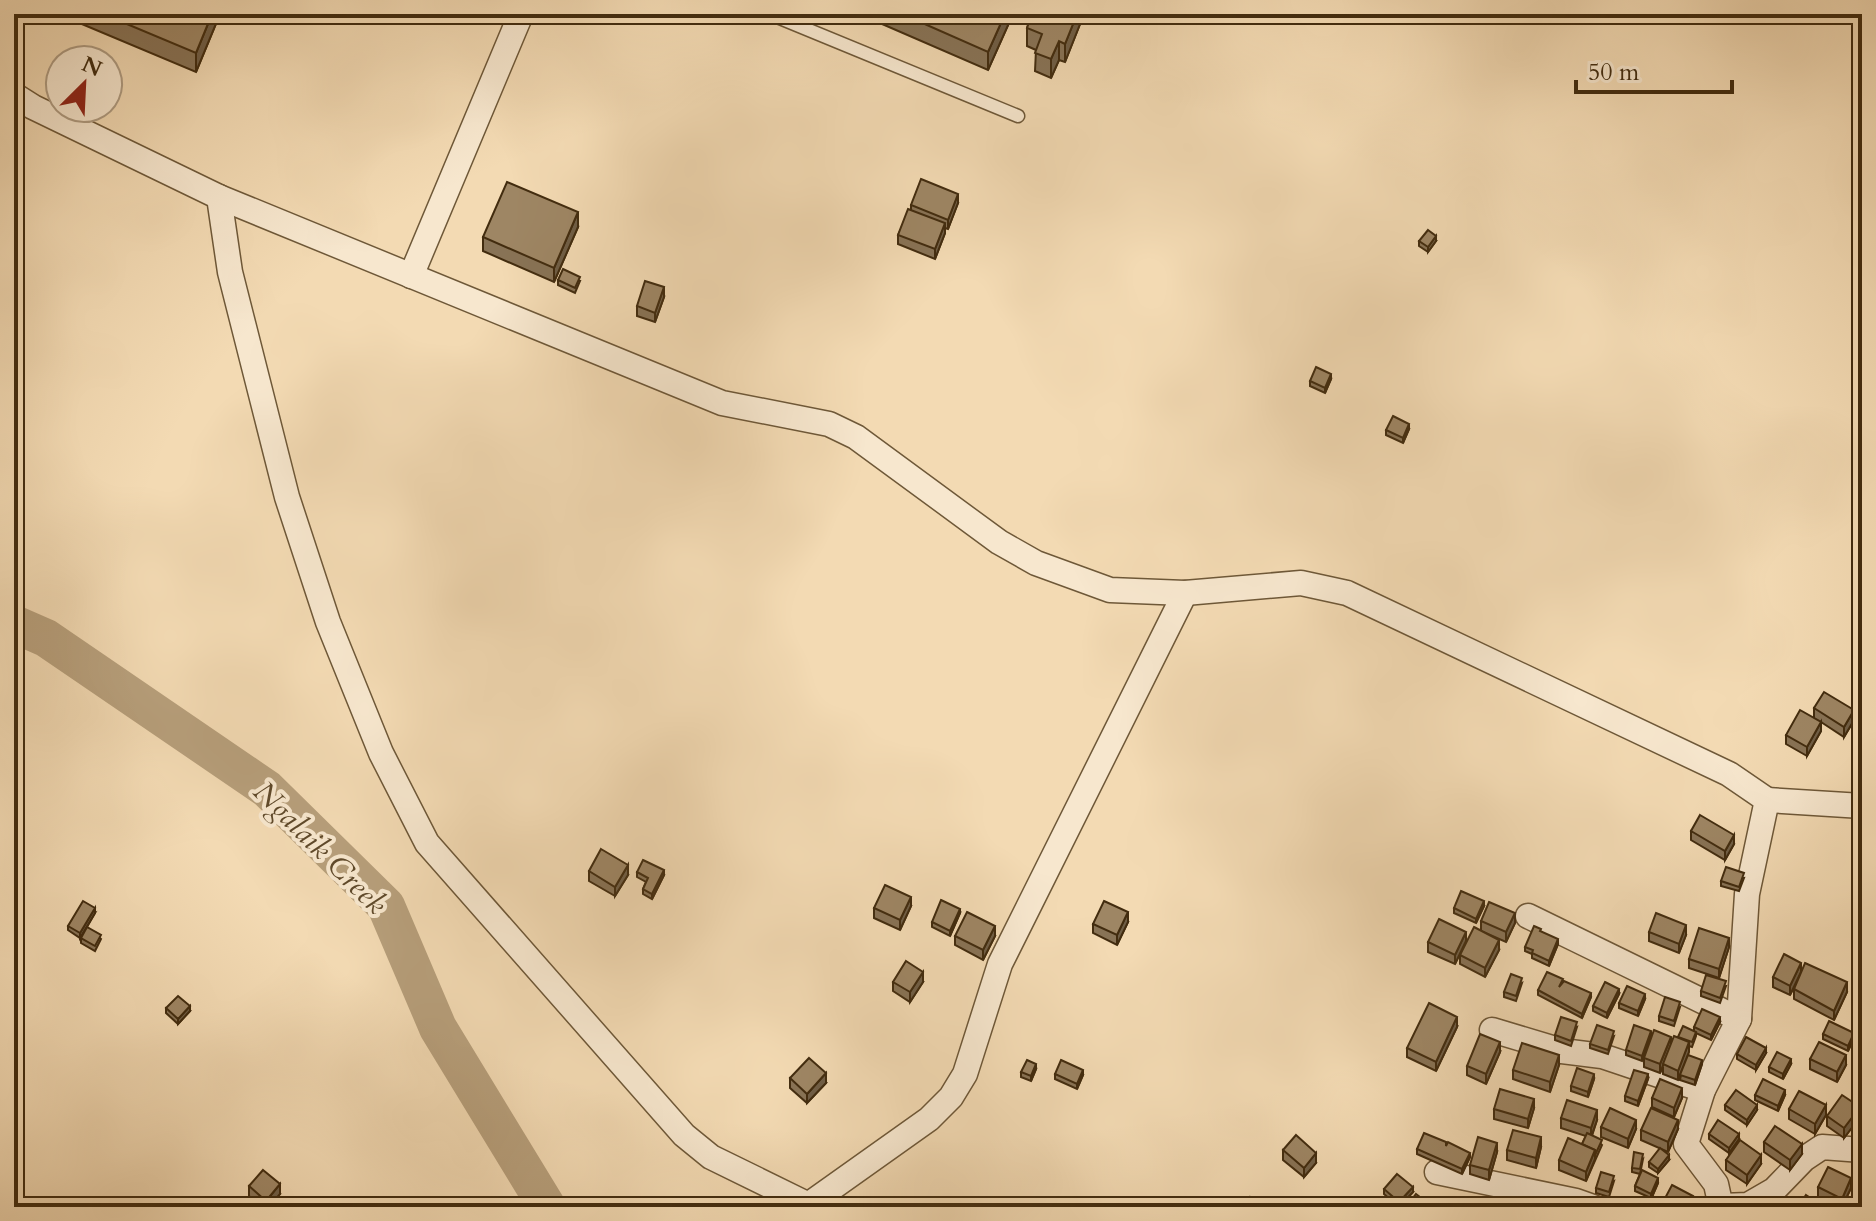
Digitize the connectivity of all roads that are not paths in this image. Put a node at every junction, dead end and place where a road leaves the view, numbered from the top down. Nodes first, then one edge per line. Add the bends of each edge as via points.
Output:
1 (521, 14) edge
2 (770, 14) edge
3 (14, 95) edge
4 (1018, 116) dead end
5 (219, 197) junction
6 (411, 276) junction
7 (1185, 593) junction
8 (1767, 800) junction
9 (1862, 806) edge
10 (1528, 916) dead end
11 (1739, 1019) junction
12 (1492, 1030) dead end
13 (1703, 1090) junction
14 (1862, 1150) edge
15 (1437, 1172) dead end
16 (810, 1206) edge
17 (1593, 1207) edge
18 (1721, 1207) edge

1 - 6 street
2 - 4 lane
3 - 5 street
5 - 6 street
5 - 16 street via 233,286 291,510 328,622 381,753 427,843 684,1135 711,1157
6 - 7 street via 722,403 829,424 856,437 999,542 1036,563 1110,590
7 - 8 street via 1301,583 1347,593 1729,774
7 - 16 street via 1000,964 965,1074 951,1097
8 - 9 street
8 - 11 street via 1747,894
10 - 11 street
11 - 13 street
12 - 13 street via 1562,1051 1602,1056
13 - 18 street via 1686,1144 1716,1184
14 - 18 street via 1822,1147 1774,1190 1748,1205
15 - 17 street

